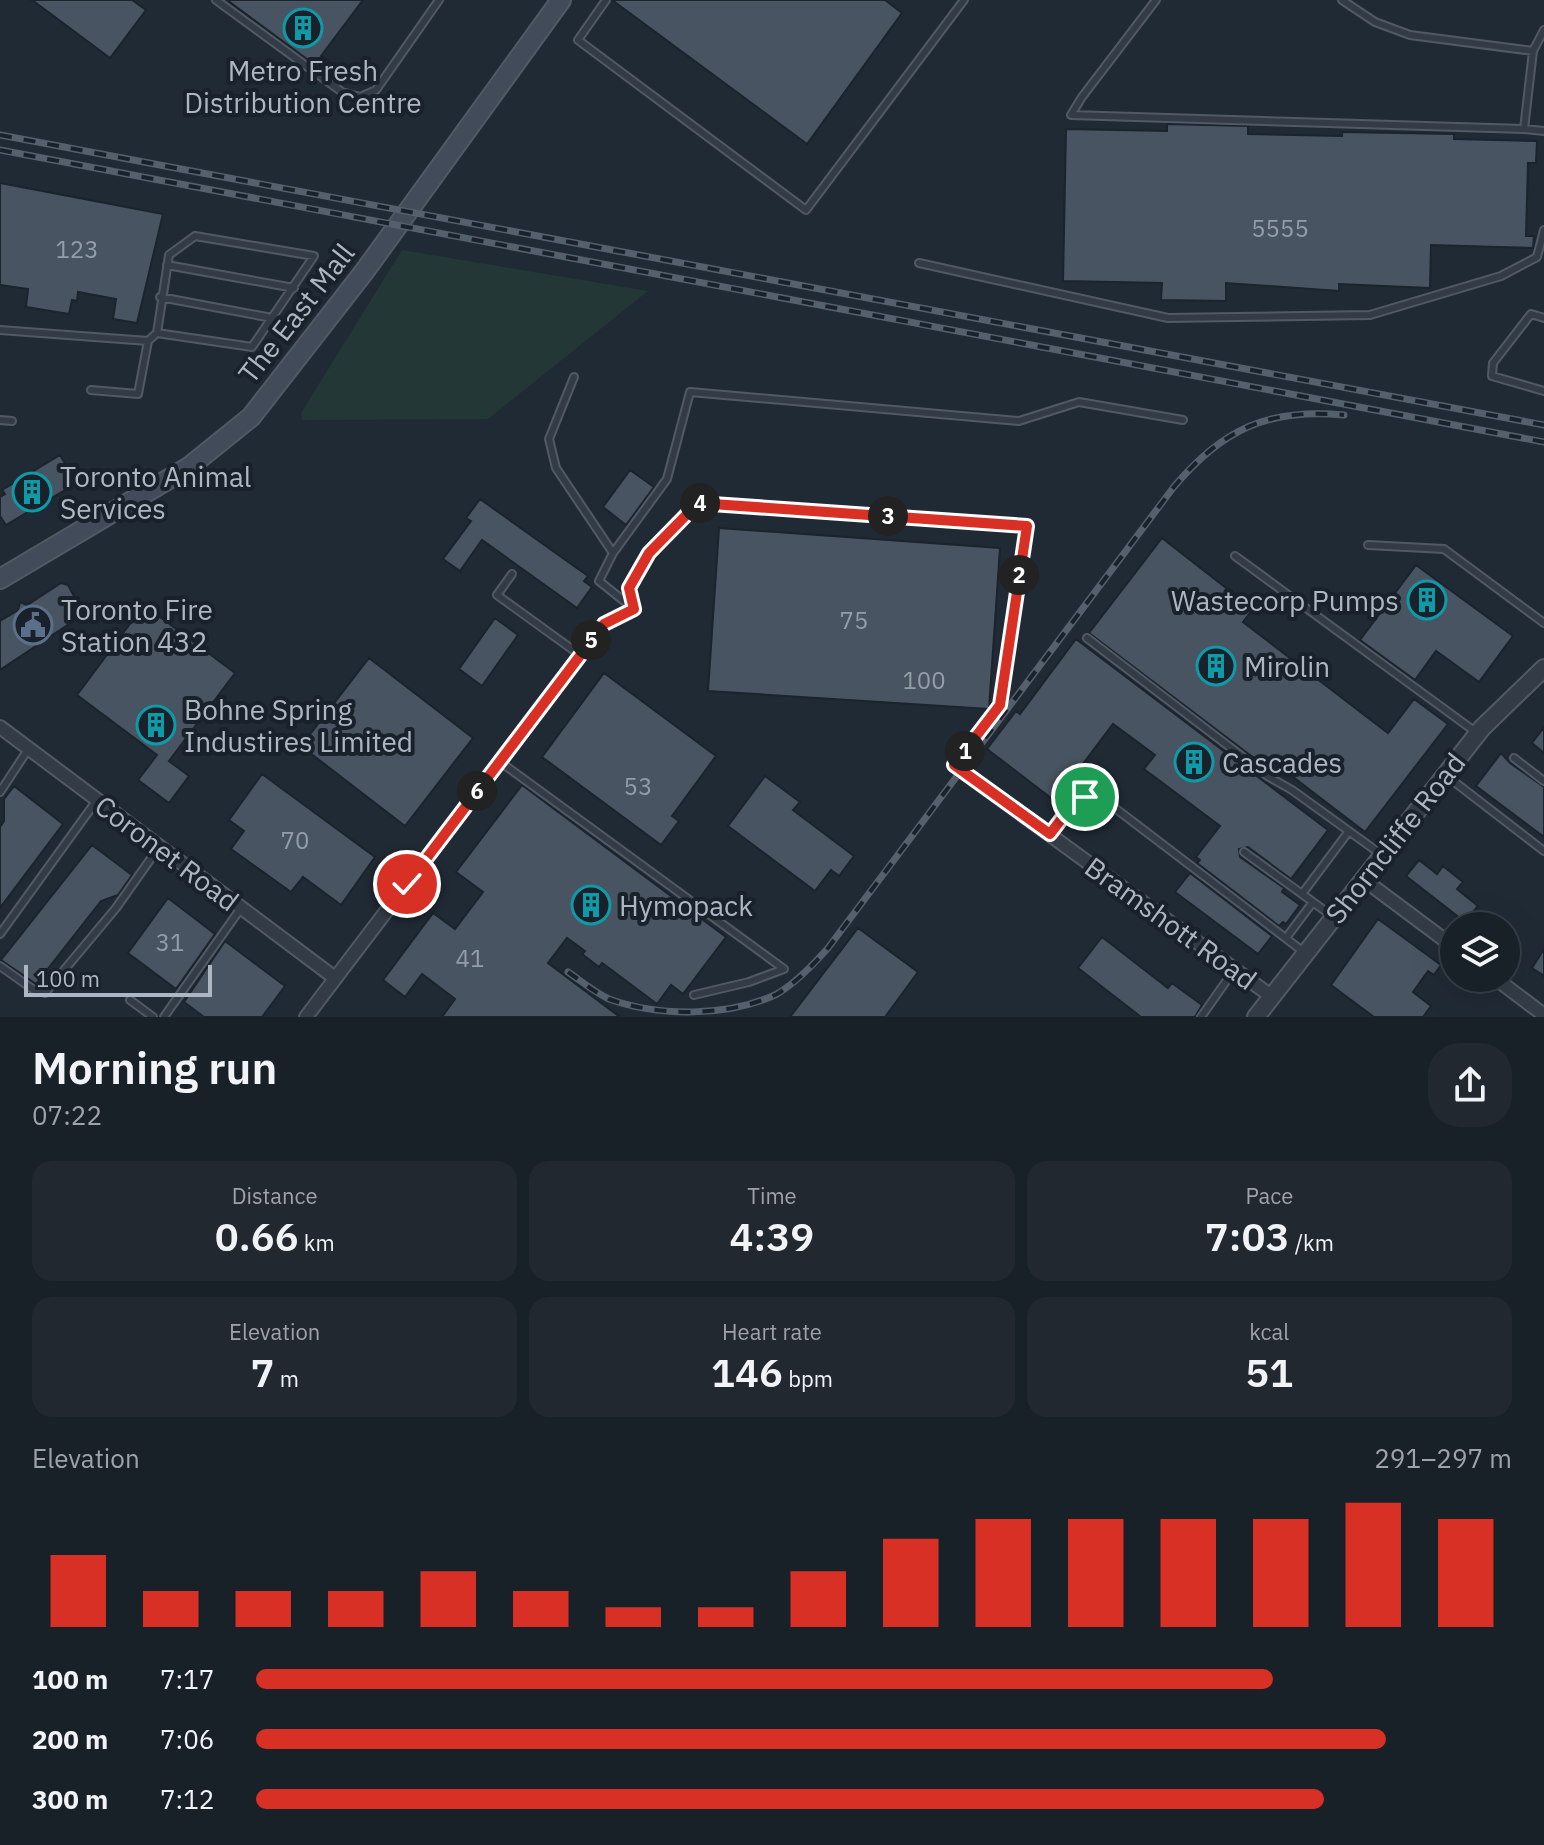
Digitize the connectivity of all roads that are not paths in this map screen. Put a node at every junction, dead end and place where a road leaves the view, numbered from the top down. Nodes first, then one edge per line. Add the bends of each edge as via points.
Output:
1 (216, 0) edge
2 (439, 0) edge
3 (561, 0) edge
4 (606, 0) edge
5 (964, 0) edge
6 (1342, 0) edge
7 (1154, 1) edge
8 (1544, 30) edge
9 (1533, 51) junction
10 (1524, 129) junction
11 (1544, 131) edge
12 (1544, 230) edge
13 (919, 263) dead end
14 (167, 265) junction
15 (294, 288) junction
16 (160, 297) junction
17 (272, 318) junction
18 (1544, 318) edge
19 (0, 330) edge
20 (157, 333) junction
21 (148, 341) junction
22 (574, 377) dead end
23 (91, 390) dead end
24 (1544, 391) edge
25 (0, 420) edge
26 (1183, 420) dead end
27 (12, 421) dead end
28 (1368, 545) dead end
29 (613, 553) junction
30 (1235, 556) dead end
31 (512, 574) dead end
32 (0, 579) edge
33 (634, 609) junction
34 (1544, 623) edge
35 (1087, 638) dead end
36 (580, 655) junction
37 (1544, 668) edge
38 (0, 727) edge
39 (1477, 734) junction
40 (29, 748) junction
41 (1514, 758) dead end
42 (499, 761) junction
43 (954, 765) joint
44 (1445, 775) junction
45 (1544, 781) edge
46 (0, 792) edge
47 (97, 800) junction
48 (1349, 831) junction
49 (1050, 834) junction
50 (159, 847) junction
51 (1544, 851) edge
52 (1244, 852) dead end
53 (1382, 855) junction
54 (1363, 879) junction
55 (1302, 894) junction
56 (1313, 902) junction
57 (241, 908) junction
58 (1334, 917) junction
59 (0, 934) edge
60 (1440, 937) edge
61 (1286, 938) junction
62 (1305, 953) junction
63 (0, 966) edge
64 (1234, 970) junction
65 (335, 978) junction
66 (1514, 992) edge
67 (694, 995) dead end
68 (1271, 996) junction
69 (130, 1000) dead end
70 (1544, 1015) edge
71 (153, 1017) edge
72 (164, 1017) edge
73 (306, 1017) edge
74 (1201, 1017) edge
75 (1256, 1017) edge

1 - 2 lane via 342,92 360,97 376,90
3 - 32 main road, The East Mall via 364,272 251,417 189,467
4 - 5 lane via 578,40 806,210
6 - 9 lane via 1375,22 1410,35
7 - 10 lane via 1071,115
8 - 9 lane
9 - 10 lane
10 - 11 lane
12 - 13 lane via 1537,257 1501,276 1370,315 1168,318
14 - 15 lane
14 - 15 lane via 169,255 195,236 314,256
14 - 16 lane
15 - 17 lane
16 - 17 lane
16 - 20 lane
17 - 20 lane via 252,347
18 - 24 lane via 1531,314 1493,363 1492,376
19 - 21 lane
20 - 21 lane
21 - 23 lane via 138,394
22 - 29 lane via 549,439 556,468
25 - 27 lane
26 - 29 lane via 1079,402 1019,421 690,392 667,479
28 - 34 lane via 1444,549
29 - 33 lane via 599,581
30 - 39 lane
31 - 36 lane via 497,595
33 - 36 street via 604,624
33 - 43 lane via 629,588 649,553 698,503 1027,526 1000,705
35 - 48 lane
36 - 42 street
37 - 39 street, Shorncliffe Road
38 - 40 street, Coronet Road
39 - 44 street, Shorncliffe Road
40 - 46 lane
40 - 47 street, Coronet Road
41 - 45 lane
42 - 65 street
42 - 67 lane via 784,969
43 - 49 street, Bramshott Road
44 - 51 lane
44 - 53 street, Shorncliffe Road
47 - 50 street, Coronet Road
47 - 59 lane
48 - 53 lane
48 - 55 lane
49 - 61 lane via 1085,797 1107,802
49 - 64 street, Bramshott Road
50 - 57 street, Coronet Road
50 - 63 lane via 45,993
52 - 55 lane
53 - 54 street, Shorncliffe Road
54 - 58 street, Shorncliffe Road
54 - 60 street
55 - 56 lane
56 - 58 lane
56 - 61 lane
57 - 65 street, Coronet Road
57 - 72 lane
58 - 62 street, Shorncliffe Road
61 - 62 lane
62 - 68 street, Shorncliffe Road
64 - 68 street, Bramshott Road
64 - 74 lane
65 - 73 street
66 - 70 street
68 - 75 street, Shorncliffe Road
69 - 71 lane

